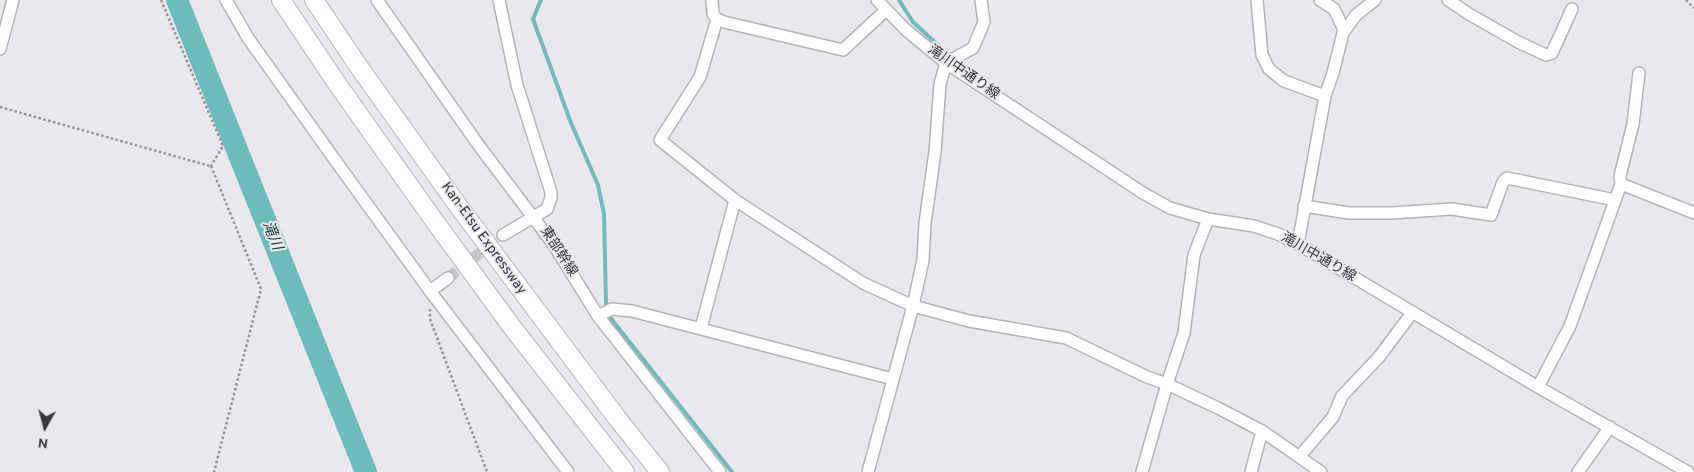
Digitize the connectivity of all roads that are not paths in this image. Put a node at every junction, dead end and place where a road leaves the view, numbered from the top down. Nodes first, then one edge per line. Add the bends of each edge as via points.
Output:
1 (13, 0) edge
2 (226, 0) edge
3 (281, 0) edge
4 (314, 0) edge
5 (377, 0) edge
6 (499, 0) edge
7 (712, 0) edge
8 (877, 0) edge
9 (981, 0) edge
10 (1257, 0) edge
11 (1320, 0) edge
12 (1375, 0) edge
13 (1448, 0) edge
14 (1572, 9) dead end
15 (886, 10) junction
16 (717, 19) junction
17 (1344, 30) junction
18 (0, 48) edge
19 (946, 63) junction
20 (1639, 73) dead end
21 (1325, 96) junction
22 (1621, 184) junction
23 (735, 200) junction
24 (1615, 200) junction
25 (1304, 206) junction
26 (1694, 213) edge
27 (534, 217) junction
28 (1208, 219) junction
29 (503, 235) tunnel mouth
30 (1298, 244) junction
31 (448, 278) tunnel mouth
32 (430, 290) junction
33 (913, 306) junction
34 (604, 312) junction
35 (1412, 313) junction
36 (700, 328) junction
37 (894, 379) junction
38 (1167, 384) junction
39 (1538, 387) junction
40 (1610, 427) junction
41 (1262, 431) junction
42 (1300, 456) junction
43 (568, 472) edge
44 (624, 472) edge
45 (660, 472) edge
46 (720, 472) edge
47 (868, 472) edge
48 (1142, 472) edge
49 (1251, 472) edge
50 (1321, 472) edge
51 (1578, 472) edge
52 (1688, 472) edge

1 - 18 street
2 - 32 street via 248,38
3 - 44 highway, Kan-Etsu Expressway via 433,219
4 - 45 highway, Kan-Etsu Expressway via 464,215
5 - 27 street
6 - 27 street, 東部幹線 via 517,85 551,192 547,208
7 - 16 street via 713,14
8 - 15 street, 滝川中通り線
9 - 19 street via 984,22 973,48
10 - 21 street via 1262,55 1269,69 1284,81
11 - 17 street via 1334,10
12 - 17 street
13 - 14 street via 1546,55 1552,53
15 - 16 street via 844,50
15 - 19 street, 滝川中通り線
16 - 23 street via 700,78 660,140
17 - 21 street
19 - 28 street, 滝川中通り線 via 1143,193 1170,208
19 - 33 street via 940,84 923,260
20 - 22 street
21 - 25 street
22 - 24 street
22 - 26 street
23 - 33 street via 863,283
23 - 36 street
24 - 25 street via 1507,178 1491,215 1452,209 1349,213
24 - 39 street via 1570,326
25 - 30 street
27 - 29 street
27 - 34 street, 東部幹線
28 - 30 street, 滝川中通り線 via 1254,226
28 - 38 street via 1194,255 1184,333
30 - 35 street, 滝川中通り線
31 - 32 street
32 - 43 street
33 - 37 street
33 - 38 street via 969,321 1066,338
34 - 36 street via 632,311
34 - 46 street, 東部幹線
35 - 39 street, 滝川中通り線
35 - 42 street via 1379,357 1342,396 1333,417
36 - 37 street
37 - 47 street
38 - 41 street
38 - 48 street
39 - 40 street, 滝川中通り線
40 - 51 street
40 - 52 street, 滝川中通り線
41 - 42 street
41 - 49 street
42 - 50 street

